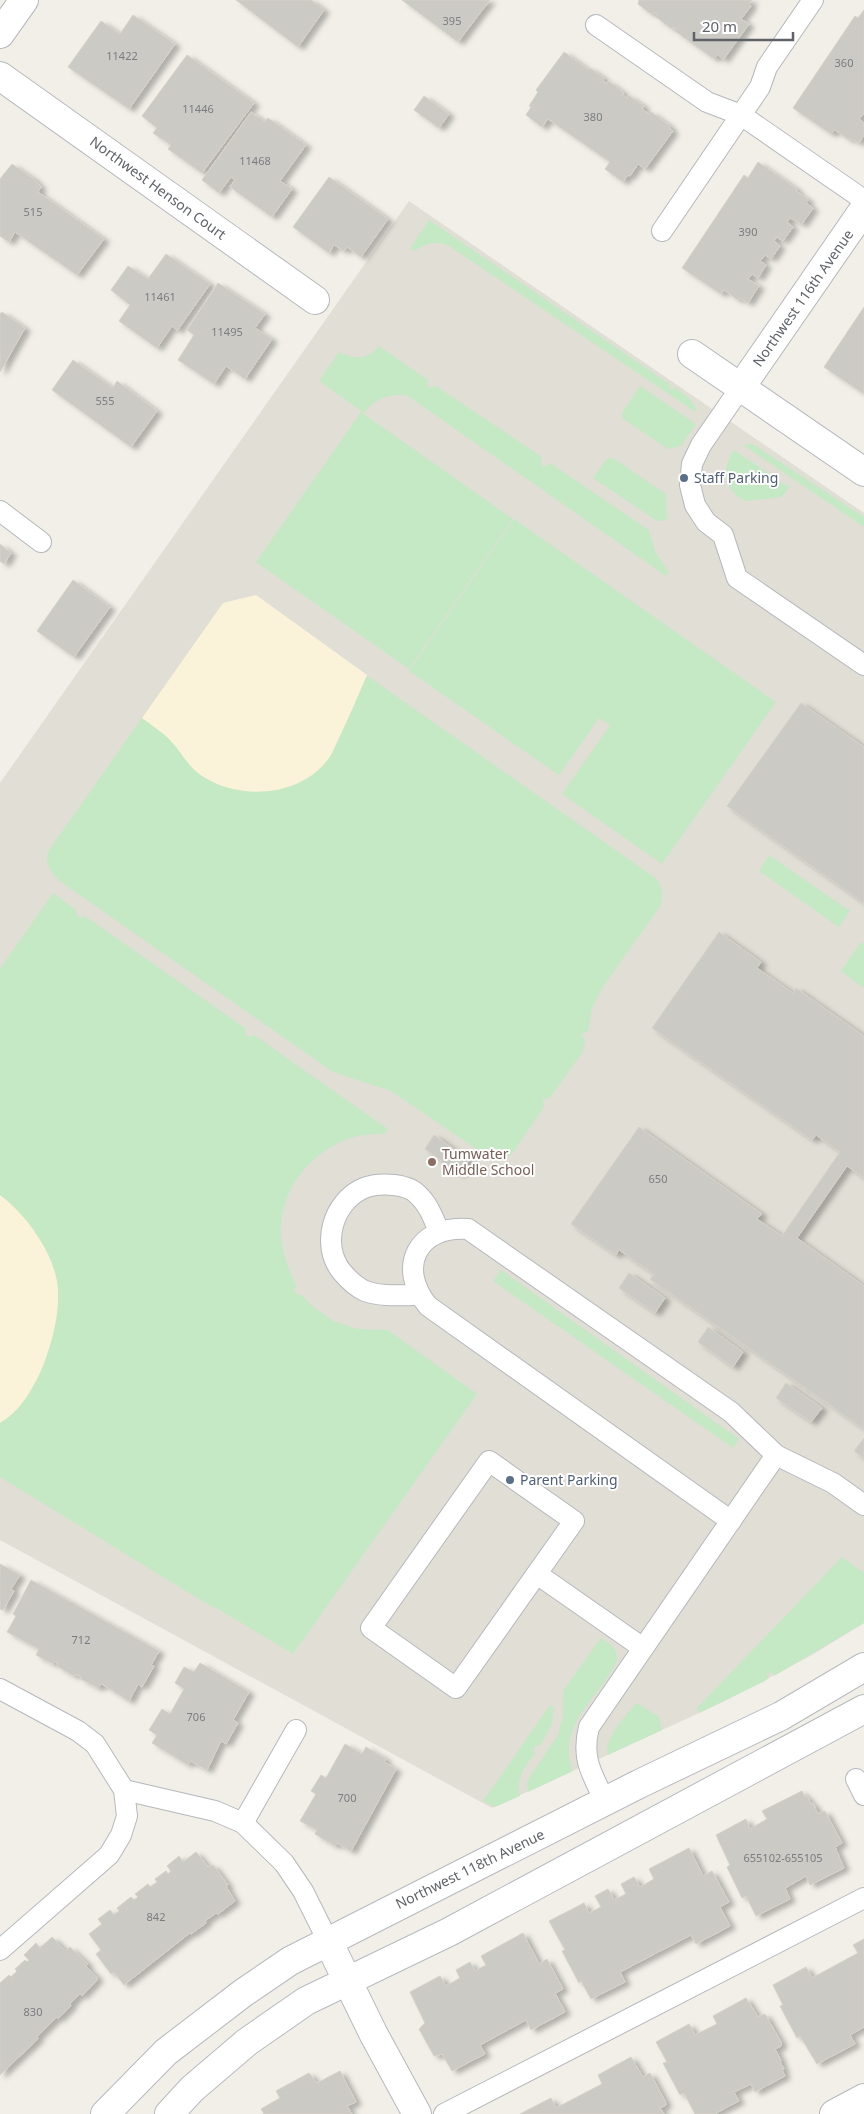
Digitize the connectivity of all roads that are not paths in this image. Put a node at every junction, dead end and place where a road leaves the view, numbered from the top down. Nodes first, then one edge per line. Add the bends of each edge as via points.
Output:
1 (24, 0) edge
2 (813, 0) edge
3 (596, 25) dead end
4 (0, 34) edge
5 (0, 76) edge
6 (741, 115) junction
7 (864, 200) edge
8 (864, 209) edge
9 (662, 231) dead end
10 (315, 300) dead end
11 (692, 354) dead end
12 (741, 387) junction
13 (864, 472) edge
14 (0, 511) edge
15 (41, 542) dead end
16 (864, 665) edge
17 (439, 1231) junction
18 (418, 1294) junction
19 (776, 1455) junction
20 (864, 1505) edge
21 (731, 1521) junction
22 (537, 1574) junction
23 (643, 1648) junction
24 (864, 1667) edge
25 (0, 1689) edge
26 (864, 1709) edge
27 (296, 1730) dead end
28 (124, 1790) junction
29 (605, 1801) junction
30 (243, 1823) junction
31 (864, 1898) edge
32 (328, 1941) junction
33 (0, 1950) edge
34 (347, 1980) junction
35 (864, 2098) edge
36 (105, 2114) edge
37 (169, 2114) edge
38 (417, 2114) edge
39 (444, 2114) edge
40 (834, 2114) edge

1 - 4 street
2 - 6 lane via 767,67 760,87
3 - 6 lane via 707,102
5 - 10 street, Northwest Henson Court
6 - 7 lane
6 - 9 lane
8 - 12 street, Northwest 116th Avenue
11 - 12 street
12 - 13 street
12 - 16 lane via 700,445 692,464 690,485 695,505 706,522 722,535 737,578
14 - 15 lane
17 - 18 lane via 426,1239 417,1251 413,1281
17 - 18 lane via 430,1210 417,1193 400,1186 382,1184 364,1188 348,1198 337,1213 331,1230 331,1248 337,1266 349,1280 364,1290 384,1295
17 - 19 lane via 468,1229 730,1412
18 - 21 lane via 428,1306
19 - 20 lane via 833,1483
19 - 21 lane
21 - 23 lane
22 - 22 lane via 574,1521 489,1461 371,1628 456,1688
22 - 23 lane
23 - 29 lane via 589,1727 585,1744 587,1763
24 - 29 street, Northwest 118th Avenue via 780,1716
25 - 28 lane via 78,1731 95,1744
26 - 34 street via 449,1932
27 - 30 lane
28 - 30 lane via 215,1811
28 - 33 lane via 126,1816 121,1835 108,1855
29 - 32 street, Northwest 118th Avenue
30 - 32 lane via 284,1863 303,1891
31 - 39 lane
32 - 34 street
32 - 36 street, Northwest 118th Avenue via 290,1961 243,1993 166,2052
34 - 37 street via 306,2001 247,2042 192,2089
34 - 38 street
35 - 40 street

